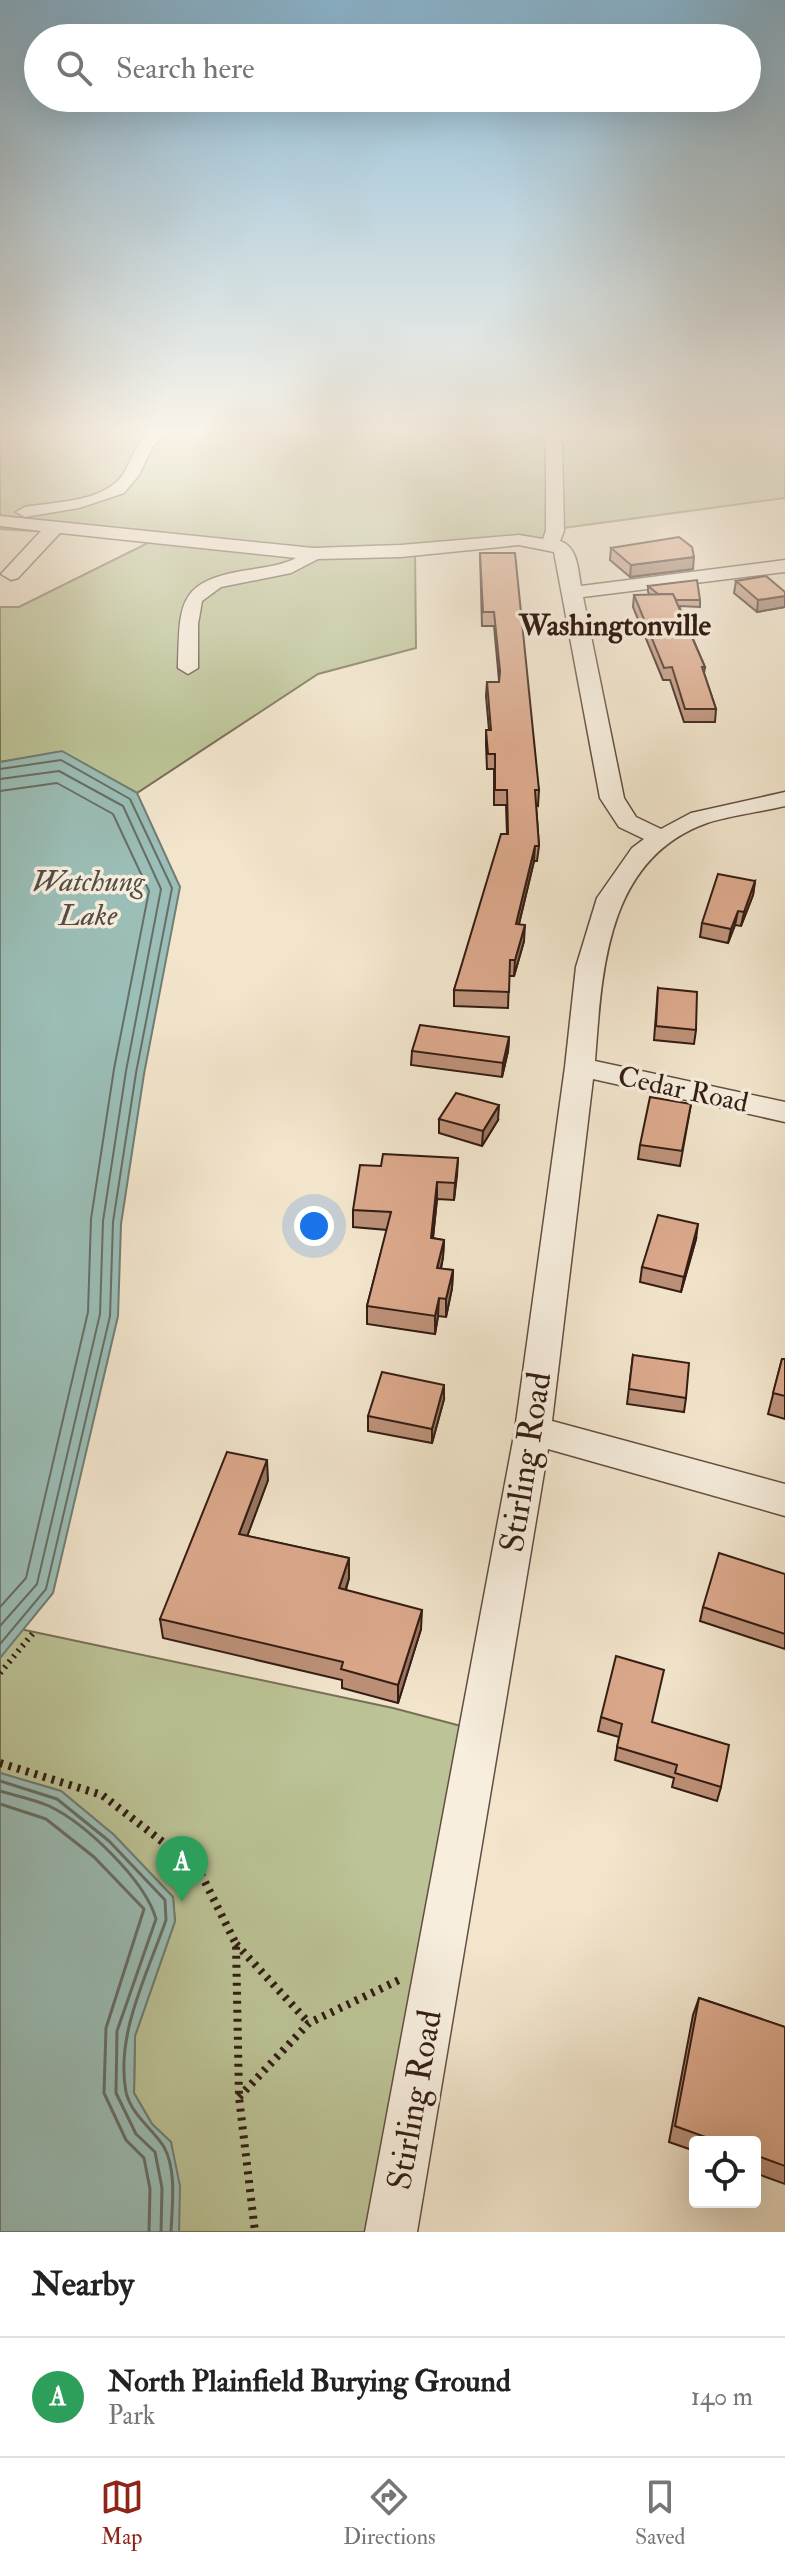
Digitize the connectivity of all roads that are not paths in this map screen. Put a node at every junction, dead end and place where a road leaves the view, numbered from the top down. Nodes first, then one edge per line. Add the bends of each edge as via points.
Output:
1 (46, 537) edge
2 (162, 537) edge
3 (551, 537) edge
4 (550, 543) junction
5 (323, 554) junction
6 (785, 566) edge
7 (11, 574) dead end
8 (571, 593) junction
9 (188, 668) dead end
10 (785, 799) edge
11 (661, 838) junction
12 (580, 1067) junction
13 (785, 1112) edge
14 (533, 1430) junction
15 (785, 1500) edge
16 (391, 2232) edge

1 - 7 street
2 - 5 street
3 - 4 street
4 - 5 street via 519,540 401,551 402,568 335,571
4 - 8 street via 565,553
5 - 9 street via 292,568 219,582 196,595 190,613
6 - 8 street
8 - 11 street via 612,798 627,822
10 - 11 street, Stirling Road via 722,811
11 - 12 street, Stirling Road via 641,853 610,898 589,967
12 - 13 street, Cedar Road
12 - 14 street, Stirling Road
14 - 15 street
14 - 16 street, Stirling Road

